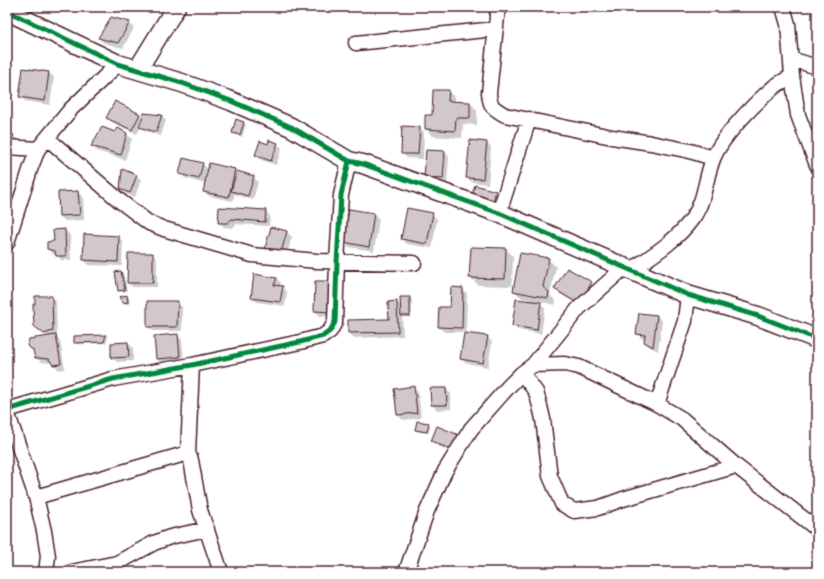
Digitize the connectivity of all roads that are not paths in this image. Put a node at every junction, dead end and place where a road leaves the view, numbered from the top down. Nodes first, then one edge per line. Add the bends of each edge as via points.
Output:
1 (176, 7) edge
2 (498, 7) edge
3 (783, 7) edge
4 (794, 7) edge
5 (7, 11) edge
6 (788, 24) junction
7 (496, 29) junction
8 (356, 43) dead end
9 (791, 59) junction
10 (118, 64) junction
11 (817, 67) edge
12 (138, 69) junction
13 (792, 76) junction
14 (529, 119) junction
15 (47, 138) junction
16 (7, 147) edge
17 (38, 149) junction
18 (713, 158) junction
19 (349, 161) junction
20 (817, 165) edge
21 (499, 212) junction
22 (7, 243) edge
23 (337, 262) junction
24 (414, 263) dead end
25 (628, 268) junction
26 (688, 295) junction
27 (817, 338) edge
28 (192, 365) junction
29 (528, 369) junction
30 (657, 404) junction
31 (7, 411) edge
32 (188, 453) junction
33 (736, 466) junction
34 (36, 497) junction
35 (207, 529) junction
36 (817, 530) edge
37 (46, 572) edge
38 (71, 572) edge
39 (221, 572) edge
40 (406, 572) edge

1 - 12 street
2 - 7 street
3 - 6 street
4 - 6 street
5 - 10 street
6 - 9 street
7 - 8 street
7 - 14 street via 490,103 505,115
9 - 11 street
9 - 13 street
10 - 12 street
10 - 15 street via 71,109
12 - 19 street via 231,101 291,127
13 - 18 street via 775,86 744,117
13 - 20 street via 798,115
14 - 18 street via 612,137 659,144
14 - 21 street
15 - 17 street
15 - 23 street via 149,223 182,236 252,255
16 - 17 street
17 - 22 street
18 - 25 street via 700,204 693,218 668,245
19 - 21 street
19 - 23 street via 341,195
21 - 25 street
23 - 24 street
23 - 28 street via 335,322 330,331 317,338
25 - 26 street
25 - 29 street via 579,308
26 - 27 street via 758,316
26 - 30 street via 685,321
28 - 31 street via 113,379
28 - 32 street
29 - 30 street via 565,364
29 - 33 street via 543,419 550,476 562,504 574,511 598,508
29 - 40 street via 471,429 445,471 427,511
30 - 33 street via 682,420
31 - 34 street
32 - 34 street
32 - 35 street via 200,510
33 - 36 street
34 - 37 street via 48,556
35 - 38 street via 170,537 117,562
35 - 39 street

